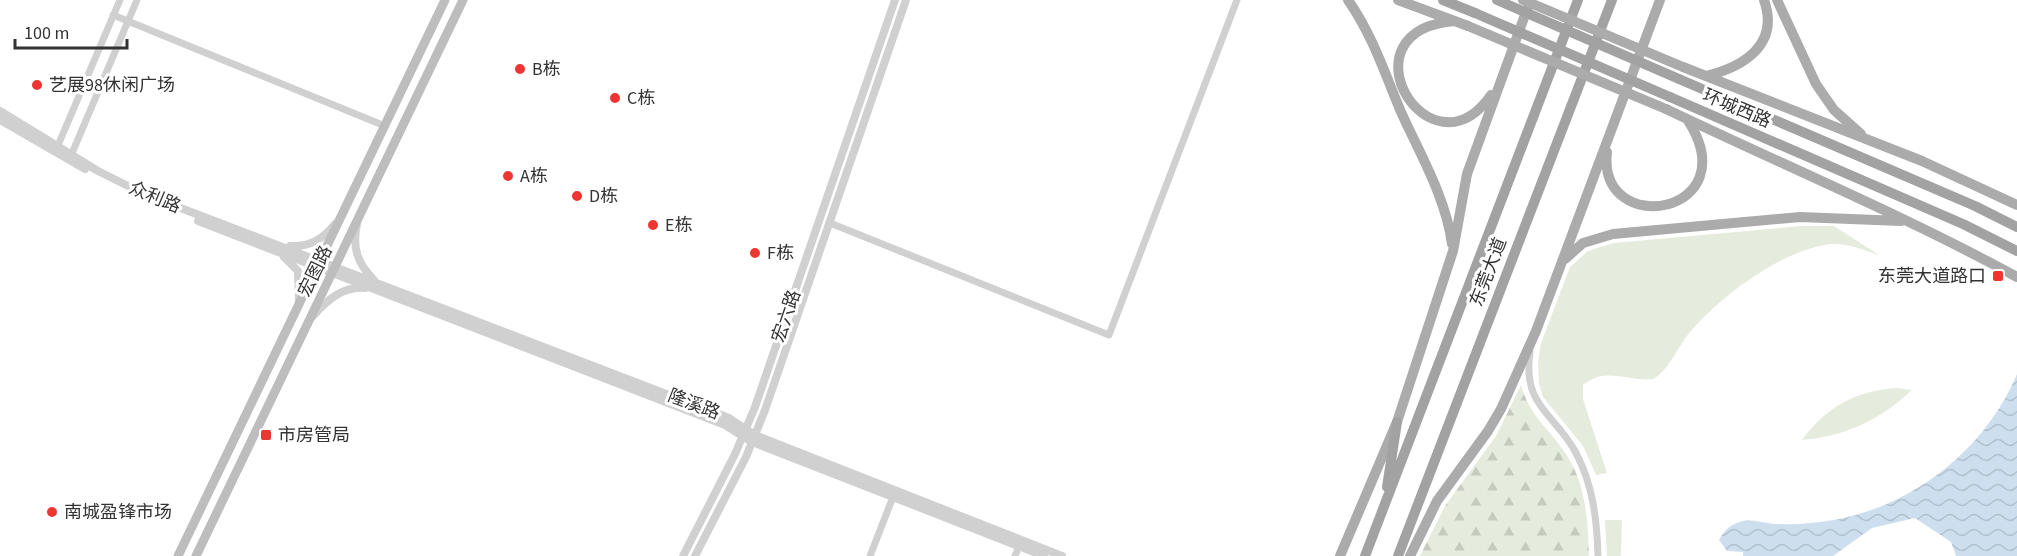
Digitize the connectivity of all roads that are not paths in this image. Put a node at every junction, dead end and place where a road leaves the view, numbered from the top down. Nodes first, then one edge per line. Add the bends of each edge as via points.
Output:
1 (120, 0) edge
2 (137, 0) edge
3 (445, 0) edge
4 (463, 0) edge
5 (895, 0) edge
6 (906, 0) edge
7 (1237, 0) edge
8 (1348, 0) edge
9 (1398, 0) edge
10 (1443, 0) edge
11 (1497, 0) edge
12 (1523, 0) edge
13 (1530, 0) edge
14 (1578, 0) edge
15 (1612, 0) edge
16 (1660, 0) edge
17 (1764, 0) edge
18 (1776, 0) edge
19 (114, 15) junction
20 (128, 21) junction
21 (1455, 21) junction
22 (1706, 76) junction
23 (1498, 85) junction
24 (0, 111) edge
25 (1687, 119) junction
26 (0, 120) edge
27 (385, 126) junction
28 (1609, 138) junction
29 (1868, 140) junction
30 (56, 149) junction
31 (70, 157) junction
32 (2017, 205) edge
33 (344, 212) junction
34 (358, 220) junction
35 (1911, 221) junction
36 (830, 223) junction
37 (2017, 227) edge
38 (279, 249) junction
39 (2015, 250) edge
40 (1453, 251) junction
41 (1563, 262) junction
42 (320, 264) junction
43 (334, 270) junction
44 (2017, 277) edge
45 (375, 285) junction
46 (297, 312) junction
47 (311, 318) junction
48 (1532, 340) junction
49 (1397, 422) junction
50 (744, 433) junction
51 (754, 439) junction
52 (893, 497) junction
53 (1384, 507) junction
54 (1021, 543) junction
55 (178, 556) edge
56 (196, 556) edge
57 (683, 556) edge
58 (694, 556) edge
59 (870, 556) edge
60 (1015, 556) edge
61 (1044, 556) edge
62 (1062, 556) edge
63 (1340, 556) edge
64 (1365, 556) edge
65 (1398, 556) edge
66 (1410, 556) edge
67 (1598, 556) edge

1 - 19 street
2 - 20 street
3 - 27 main road, 宏图路
4 - 34 main road, 宏图路
5 - 50 street, 宏六路
6 - 36 street, 宏六路
7 - 36 street via 1109,335
8 - 40 main road via 1374,48 1438,194
9 - 21 main road
10 - 39 highway, 环城西路, bridge
11 - 37 highway, 环城西路, bridge
12 - 22 main road, bridge
13 - 23 main road
14 - 53 highway, 东莞大道
15 - 65 highway, 东莞大道
16 - 28 main road
17 - 22 main road via 1767,26 1752,57 1731,70
18 - 29 main road via 1816,84 1834,110
19 - 20 street
19 - 30 street
20 - 27 street
20 - 31 street
21 - 23 main road via 1434,23 1414,34 1403,49 1398,65 1400,85 1407,100 1421,113 1437,120 1454,121 1483,106
21 - 25 main road, bridge
22 - 29 main road
23 - 40 main road via 1467,174
24 - 30 street, 众利路
25 - 28 main road via 1703,149 1704,163 1691,191 1667,204 1644,207 1616,189 1608,176
25 - 35 main road
26 - 30 street, 众利路
27 - 33 main road, 宏图路
28 - 41 main road
29 - 32 main road
30 - 31 street, 众利路
31 - 38 street, 众利路 via 142,200
33 - 38 street via 319,240
33 - 42 main road, 宏图路
34 - 43 main road, 宏图路
34 - 45 street via 356,256
35 - 41 main road via 1800,217 1613,234 1583,243
35 - 44 main road
36 - 51 street, 宏六路
38 - 42 street, 众利路
38 - 46 street via 298,271
40 - 49 main road
41 - 48 main road
42 - 43 street, 隆溪路
42 - 46 main road, 宏图路
43 - 45 street, 隆溪路
43 - 47 main road, 宏图路
45 - 47 street via 350,288 336,295
45 - 50 street, 隆溪路
46 - 55 main road, 宏图路
47 - 56 main road, 宏图路
48 - 66 main road via 1492,423 1437,501
48 - 67 street via 1530,385 1535,401 1575,451 1588,478 1595,508
49 - 53 highway
49 - 63 main road
50 - 51 street, 隆溪路
50 - 57 street, 宏六路
51 - 52 street, 隆溪路
51 - 54 street, 隆溪路
51 - 58 street, 宏六路
52 - 54 street, 隆溪路
52 - 59 street
53 - 64 highway, 东莞大道
54 - 60 street
54 - 61 street, 隆溪路
54 - 62 street, 隆溪路

